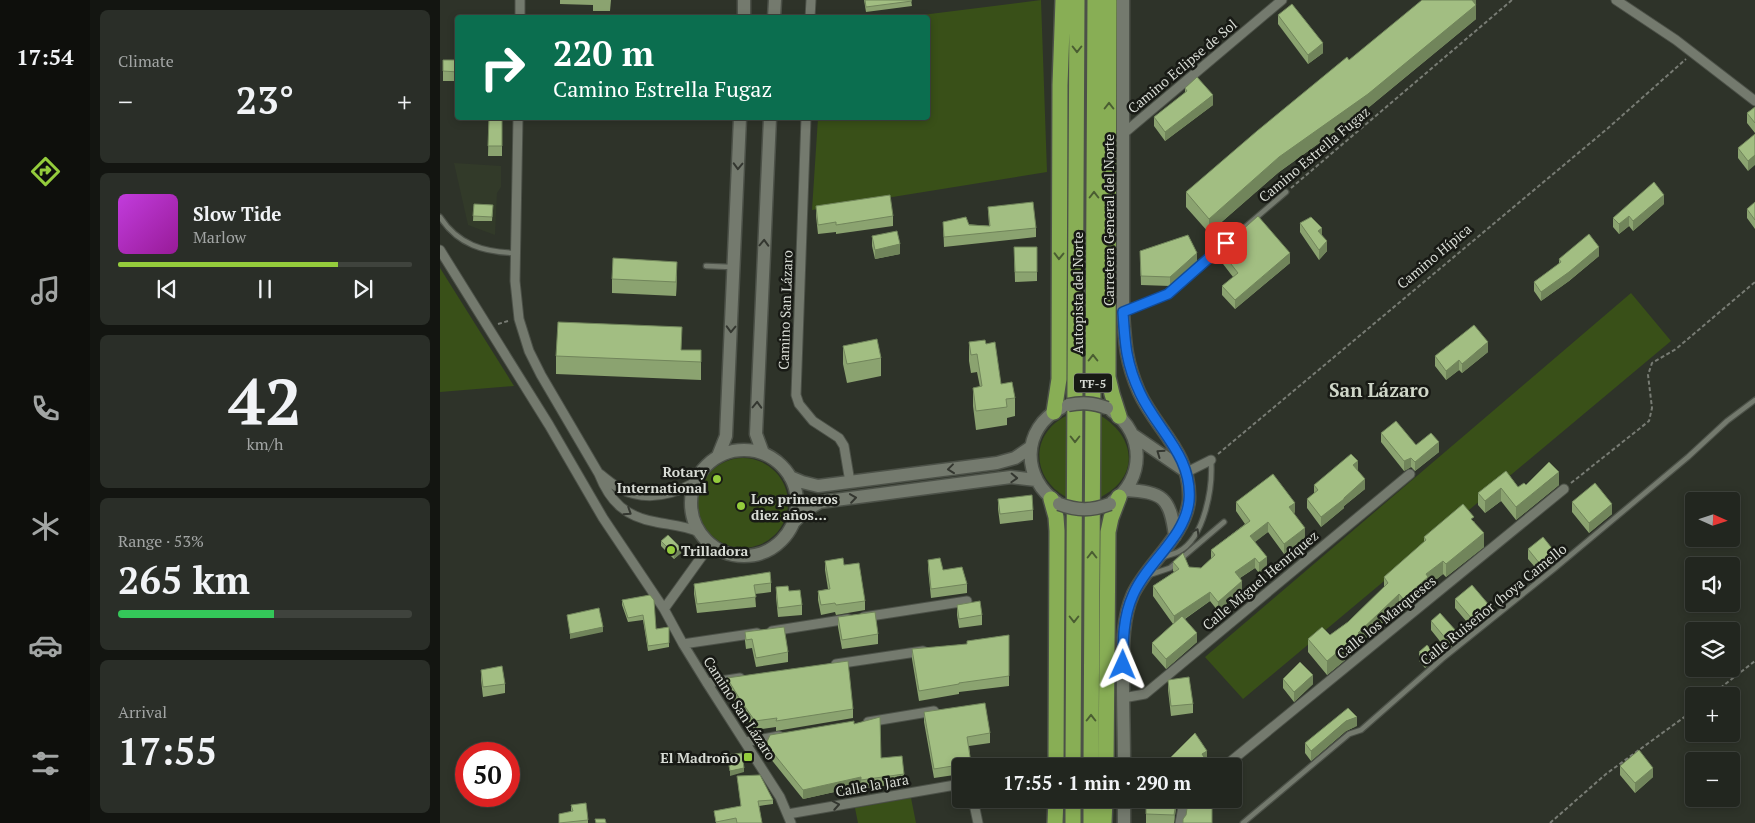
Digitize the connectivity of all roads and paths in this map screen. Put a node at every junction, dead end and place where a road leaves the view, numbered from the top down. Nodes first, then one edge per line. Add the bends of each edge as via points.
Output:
1 (520, 0) edge
2 (744, 0) edge
3 (775, 0) edge
4 (811, 0) edge
5 (1063, 0) edge
6 (1077, 0) edge
7 (1095, 0) edge
8 (1109, 0) edge
9 (1123, 0) edge
10 (1282, 0) edge
11 (1512, 0) edge
12 (1616, 0) edge
13 (520, 15) edge
14 (744, 15) edge
15 (774, 15) edge
16 (810, 15) edge
17 (1693, 52) junction
18 (1753, 96) edge
19 (518, 120) edge
20 (770, 120) edge
21 (806, 120) edge
22 (738, 121) edge
23 (1123, 134) junction
24 (1286, 192) joint
25 (440, 217) edge
26 (440, 250) edge
27 (515, 253) junction
28 (706, 266) dead end
29 (733, 267) junction
30 (1755, 282) edge
31 (1123, 312) junction
32 (519, 319) junction
33 (490, 328) junction
34 (1755, 400) edge
35 (1054, 412) junction
36 (1113, 412) junction
37 (1133, 435) junction
38 (1031, 448) junction
39 (763, 453) junction
40 (718, 456) junction
41 (1211, 460) junction
42 (1186, 472) junction
43 (599, 474) junction
44 (1410, 474) dead end
45 (790, 477) junction
46 (1036, 480) junction
47 (850, 482) junction
48 (694, 483) junction
49 (1564, 489) joint
50 (1118, 497) junction
51 (1055, 501) junction
52 (794, 522) junction
53 (1224, 522) dead end
54 (699, 532) junction
55 (1174, 536) junction
56 (710, 545) junction
57 (1158, 559) junction
58 (1143, 577) junction
59 (967, 601) edge
60 (664, 609) junction
61 (683, 644) junction
62 (931, 650) edge
63 (1755, 661) edge
64 (824, 666) edge
65 (746, 677) edge
66 (707, 683) junction
67 (1722, 687) edge
68 (1123, 698) junction
69 (946, 710) edge
70 (1685, 717) edge
71 (861, 723) edge
72 (785, 735) edge
73 (745, 742) junction
74 (1056, 758) edge
75 (1073, 758) edge
76 (1091, 758) edge
77 (1106, 758) edge
78 (1124, 758) edge
79 (1235, 758) edge
80 (952, 786) edge
81 (975, 808) edge
82 (1056, 808) edge
83 (1073, 808) edge
84 (1091, 808) edge
85 (1105, 808) edge
86 (1124, 808) edge
87 (1183, 808) edge
88 (788, 814) junction
89 (791, 823) edge
90 (978, 823) edge
91 (1055, 823) edge
92 (1073, 823) edge
93 (1091, 823) edge
94 (1104, 823) edge
95 (1124, 823) edge
96 (1180, 823) edge
97 (1243, 823) edge
98 (1550, 823) edge

1 - 13 street
2 - 14 main road
3 - 15 main road
4 - 16 street
5 -> 35 highway via 1058,379
6 -> 75 highway, Autopista del Norte / TF-5
76 -> 7 highway, Autopista del Norte / TF-5
36 -> 8 highway via 1108,377
9 - 23 main road, Carretera General del Norte
10 - 23 street, Camino Eclipse de Sol
11 - 24 path, Camino Estrella Fugaz
12 - 17 street
17 - 18 street
17 - 41 path, Camino Hípica via 1600,136
19 - 27 street
39 -> 20 main road via 756,434
21 - 47 street, Camino San Lázaro via 796,395 813,421 840,438
22 -> 29 main road
23 - 31 main road, Carretera General del Norte
24 - 31 lane, Camino Estrella Fugaz via 1168,294
25 - 27 lane via 464,242
26 - 33 street, Camino San Lázaro
27 - 32 street via 514,280
28 - 29 lane
29 -> 40 main road via 726,436
30 - 49 path via 1676,349 1652,363 1648,375 1652,408 1649,421
31 - 42 main road, Carretera General del Norte via 1125,349 1130,368 1148,409 1172,442
32 - 33 path
32 - 43 street via 541,375
33 - 60 street, Camino San Lázaro via 603,518
34 - 97 lane, Calle Ruiseñor (hoya Camello via 1361,730 1349,734
35 - 36 main road, bridge via 1082,402
35 - 38 main road via 1041,424
36 - 37 main road
42 -> 37 main road
37 - 50 main road via 1137,447 1135,474
38 - 46 main road via 1031,465
38 -> 47 main road via 1015,458 997,463
39 - 40 main road via 740,449
39 - 45 main road via 774,458
40 - 48 main road via 708,463
41 - 42 street
57 -> 41 lane via 1180,552 1202,522 1212,473
42 - 55 main road, Carretera General del Norte via 1189,502
43 - 48 street via 619,488 657,496
43 -> 54 street via 606,491 621,508 635,517
44 - 68 street, Calle Miguel Henríquez via 1145,694
45 - 47 main road via 818,486
45 - 52 main road via 797,499
46 - 51 main road
52 -> 46 main road via 820,502 1011,477
48 - 54 main road via 690,500
49 - 79 street, Calle los Marqueses
50 - 51 main road, bridge via 1088,510 1070,508
50 - 55 main road via 1144,491 1157,495 1167,503
50 - 77 highway via 1108,532
51 - 74 highway
52 - 56 main road via 777,545 751,556 736,556
53 - 58 lane via 1170,568
54 - 56 main road
55 - 57 main road, Carretera General del Norte
56 - 60 street
57 - 58 main road, Carretera General del Norte
58 - 68 main road, Carretera General del Norte via 1125,617
59 - 61 street
60 - 61 street, Camino San Lázaro
61 - 66 street, Camino San Lázaro
62 - 64 street
63 - 67 path
65 - 66 street
66 - 73 street, Camino San Lázaro
68 - 78 main road, Carretera General del Norte
69 - 71 street
70 - 98 path via 1606,774
72 - 73 street
73 - 88 street, Camino San Lázaro
88 -> 80 street, Calle la Jara
81 - 90 street
82 - 91 highway
83 - 92 highway
84 - 93 highway
85 - 94 highway
86 - 95 main road
87 - 96 street
88 - 89 street, Camino San Lázaro

